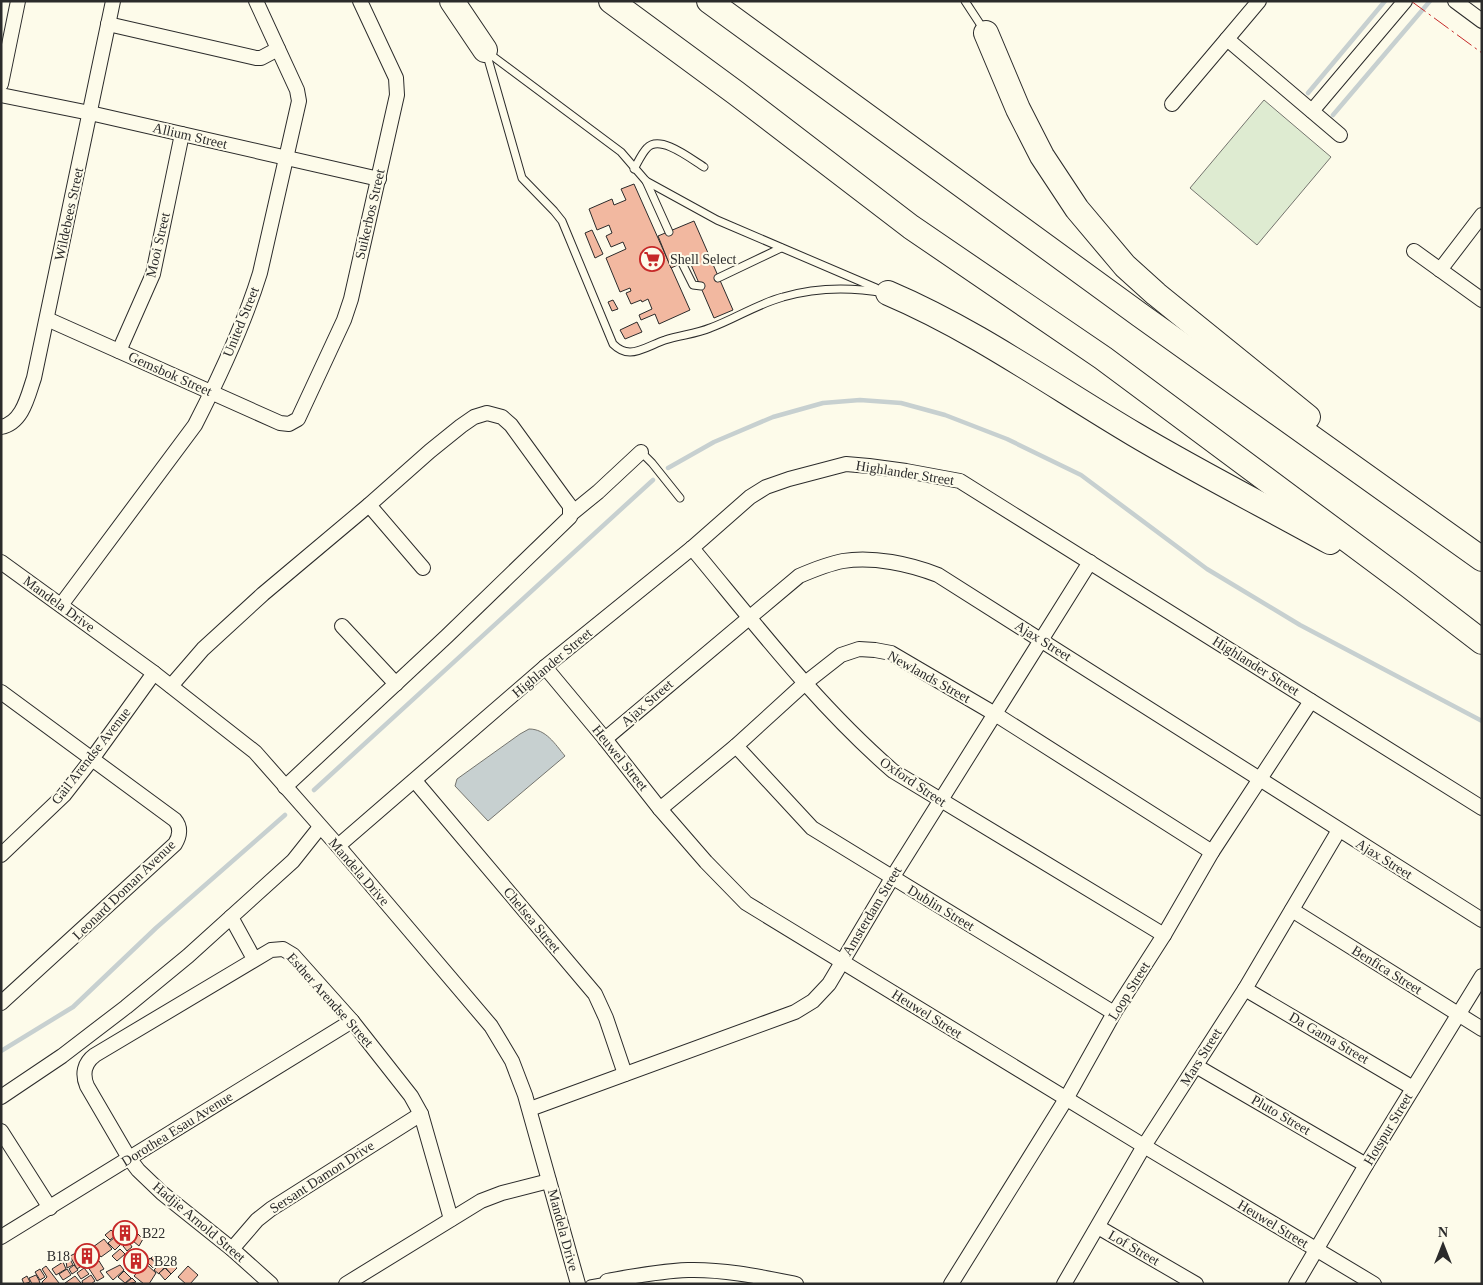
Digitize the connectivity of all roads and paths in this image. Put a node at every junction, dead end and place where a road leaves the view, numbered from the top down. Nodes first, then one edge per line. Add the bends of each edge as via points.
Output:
1 (18, 1) edge
2 (113, 1) edge
3 (256, 1) edge
4 (360, 1) edge
5 (452, 1) edge
6 (611, 1) edge
7 (709, 1) edge
8 (965, 1) edge
9 (1259, 1) edge
10 (1405, 1) edge
11 (1455, 1) edge
12 (1482, 21) edge
13 (108, 24) junction
14 (986, 33) joint
15 (1227, 40) junction
16 (278, 49) junction
17 (485, 50) junction
18 (1, 84) edge
19 (1, 95) edge
20 (1172, 104) dead end
21 (1312, 111) junction
22 (90, 113) junction
23 (182, 134) junction
24 (1340, 135) dead end
25 (286, 158) junction
26 (704, 167) dead end
27 (634, 168) junction
28 (379, 179) junction
29 (646, 180) junction
30 (1482, 216) edge
31 (669, 232) dead end
32 (781, 248) junction
33 (1414, 251) dead end
34 (682, 263) dead end
35 (1440, 270) junction
36 (718, 278) dead end
37 (701, 286) dead end
38 (888, 294) junction
39 (1482, 300) edge
40 (47, 319) junction
41 (119, 351) junction
42 (212, 392) junction
43 (294, 422) joint
44 (7, 425) edge
45 (640, 452) joint
46 (680, 498) dead end
47 (369, 505) junction
48 (570, 514) junction
49 (692, 548) junction
50 (1482, 558) edge
51 (1, 562) edge
52 (1090, 562) junction
53 (423, 568) dead end
54 (1408, 585) junction
55 (61, 605) junction
56 (749, 617) junction
57 (342, 626) dead end
58 (1042, 640) junction
59 (1482, 642) edge
60 (545, 667) junction
61 (154, 673) junction
62 (396, 684) junction
63 (804, 684) junction
64 (171, 686) junction
65 (3, 695) edge
66 (1311, 701) junction
67 (995, 714) junction
68 (605, 739) junction
69 (736, 746) junction
70 (92, 759) junction
71 (1259, 779) junction
72 (415, 781) junction
73 (288, 790) junction
74 (941, 801) junction
75 (1482, 808) edge
76 (660, 809) junction
77 (316, 823) junction
78 (1339, 830) junction
79 (338, 846) junction
80 (1212, 852) junction
81 (1, 855) edge
82 (892, 878) junction
83 (1292, 910) junction
84 (231, 917) junction
85 (1482, 920) edge
86 (1164, 935) junction
87 (254, 959) junction
88 (842, 961) junction
89 (1482, 976) edge
90 (1244, 988) junction
91 (1, 1003) edge
92 (126, 1007) junction
93 (1114, 1014) junction
94 (1459, 1015) junction
95 (352, 1021) junction
96 (1482, 1029) edge
97 (124, 1037) junction
98 (62, 1056) junction
99 (1196, 1066) junction
100 (84, 1072) junction
101 (625, 1074) junction
102 (1413, 1088) junction
103 (1, 1097) edge
104 (1066, 1098) junction
105 (530, 1108) junction
106 (421, 1114) junction
107 (1, 1131) edge
108 (1144, 1146) junction
109 (128, 1158) junction
110 (1366, 1165) junction
111 (549, 1181) junction
112 (50, 1208) junction
113 (451, 1219) junction
114 (1098, 1227) junction
115 (1, 1237) edge
116 (232, 1249) junction
117 (1317, 1251) junction
118 (607, 1281) joint
119 (271, 1284) edge
120 (346, 1284) edge
121 (578, 1284) edge
122 (590, 1284) edge
123 (796, 1284) edge
124 (951, 1284) edge
125 (1064, 1284) edge
126 (1196, 1284) edge
127 (1296, 1284) edge
128 (1374, 1284) edge

1 - 18 street
2 - 13 street, Wildebees Street
3 - 16 street, United Street
4 - 28 street, Suikerbos Street via 397,85
5 - 17 highway
6 - 54 highway via 911,227 1103,358
7 - 50 highway via 1140,315
8 - 14 lane
9 - 15 street
10 - 21 street
11 - 12 street
13 - 16 street via 256,58
13 - 22 street, Wildebees Street
14 - 50 highway via 1042,156 1077,209 1125,266
15 - 20 street
15 - 21 street
16 - 25 street, United Street via 299,97
17 - 27 lane via 621,152
17 - 38 lane via 522,178 562,221 617,348 633,352 709,328 764,303 801,292 837,289
19 - 22 street, Allium Street
21 - 24 street
22 - 23 street, Allium Street
22 - 40 street, Wildebees Street
23 - 25 street, Allium Street
23 - 41 street, Mooi Street via 153,274
25 - 28 street, Allium Street
25 - 42 street, United Street via 254,295
26 - 27 lane via 667,145 657,143 645,150
27 - 29 lane
28 - 43 street, Suikerbos Street via 344,320 302,414
29 - 31 lane
29 - 32 lane via 717,220
30 - 35 street
32 - 36 lane
32 - 38 lane
33 - 35 street
34 - 37 lane via 693,285
35 - 39 street
38 - 54 highway via 924,309 983,342 1136,435
40 - 41 street, Gemsbok Street
40 - 44 street, Wildebees Street via 34,378 21,412
41 - 42 street, Gemsbok Street
42 - 43 street, Gemsbok Street via 280,423
42 - 55 street, United Street via 196,425
45 - 46 lane
45 - 48 street
47 - 48 street via 461,426 487,413 502,417 511,425 570,506
47 - 53 street
47 - 64 street via 263,594 203,649
48 - 62 street via 565,523
49 - 52 street, Highlander Street via 766,487 846,464 960,481
49 - 56 street, Oxford Street
49 - 60 street, Highlander Street
51 - 55 street, Mandela Drive
52 - 58 street, Amsterdam Street
52 - 66 street, Highlander Street
54 - 59 highway
55 - 61 street, Mandela Drive
56 - 58 street, Ajax Street via 799,576 819,567 844,561 880,561 938,575
56 - 63 street, Oxford Street
56 - 68 street, Ajax Street
57 - 62 street
58 - 67 street, Amsterdam Street
58 - 71 street, Ajax Street
60 - 68 street, Heuwel Street
60 - 72 street, Highlander Street
61 - 64 street, Mandela Drive
61 - 70 street, Gail Arendse Avenue
62 - 73 street via 338,736
63 - 67 street, Newlands Street via 841,655 859,649 875,650 891,653
63 - 69 street, Newlands Street
63 - 74 street, Oxford Street via 893,771
64 - 73 street, Mandela Drive via 255,752
65 - 70 street
66 - 71 street, Loop Street
66 - 75 street, Highlander Street
67 - 74 street, Amsterdam Street
67 - 80 street, Newlands Street
68 - 76 street, Heuwel Street
69 - 76 street, Newlands Street
69 - 82 street, Dublin Street via 812,828
70 - 81 street, Gail Arendse Avenue via 64,795
70 - 91 street, Leonard Doman Avenue via 174,820 179,827 178,838
71 - 78 street, Ajax Street
71 - 80 street, Loop Street
72 - 79 street, Highlander Street
72 - 101 street, Chelsea Street via 594,994 606,1018
73 - 77 street, Mandela Drive
74 - 82 street, Amsterdam Street
74 - 86 street, Oxford Street
76 - 88 street, Heuwel Street via 746,903
77 - 79 street, Mandela Drive
77 - 84 street via 293,861
78 - 83 street, Mars Street
78 - 85 street, Ajax Street
79 - 105 street, Mandela Drive via 491,1026 512,1061
80 - 86 street, Loop Street
82 - 88 street, Amsterdam Street
82 - 93 street, Dublin Street
83 - 90 street, Mars Street
83 - 94 street, Benfica Street
84 - 87 street
84 - 92 street
86 - 93 street, Loop Street
87 - 95 street, Esther Arendse Street via 271,950 289,952
87 - 97 street, Esther Arendse Street
88 - 101 street, Amsterdam Street via 829,984 813,1001 795,1012
88 - 104 street, Heuwel Street
89 - 94 street, Hotspur Street
90 - 99 street, Mars Street
90 - 102 street, Da Gama Street
92 - 97 street
92 - 98 street
93 - 104 street, Loop Street
94 - 96 street, Benfica Street
94 - 102 street, Hotspur Street
95 - 106 street, Esther Arendse Street
95 - 109 street, Dorothea Esau Avenue
97 - 100 street, Esther Arendse Street via 91,1058
98 - 100 street
98 - 103 street
99 - 108 street, Mars Street
99 - 110 street, Pluto Street
100 - 109 street via 87,1086
101 - 105 street, Amsterdam Street
102 - 110 street, Hotspur Street
104 - 108 street, Heuwel Street
104 - 124 street, Loop Street
105 - 111 street, Mandela Drive
106 - 113 street, Esther Arendse Street
106 - 116 street, Sersant Damon Drive via 271,1209 246,1231
107 - 112 street
108 - 114 street, Mars Street
108 - 117 street, Heuwel Street
109 - 112 street, Dorothea Esau Avenue
109 - 116 street, Hadjie Arnold Street via 162,1193
110 - 117 street, Hotspur Street
111 - 113 street via 488,1199
111 - 121 street, Mandela Drive
112 - 115 street, Dorothea Esau Avenue
113 - 120 street
114 - 125 street, Mars Street
114 - 126 street, Lof Street
116 - 119 street, Hadjie Arnold Street
117 - 127 street, Hotspur Street
117 - 128 street, Heuwel Street
118 - 122 lane
118 - 123 street via 689,1270 755,1276

